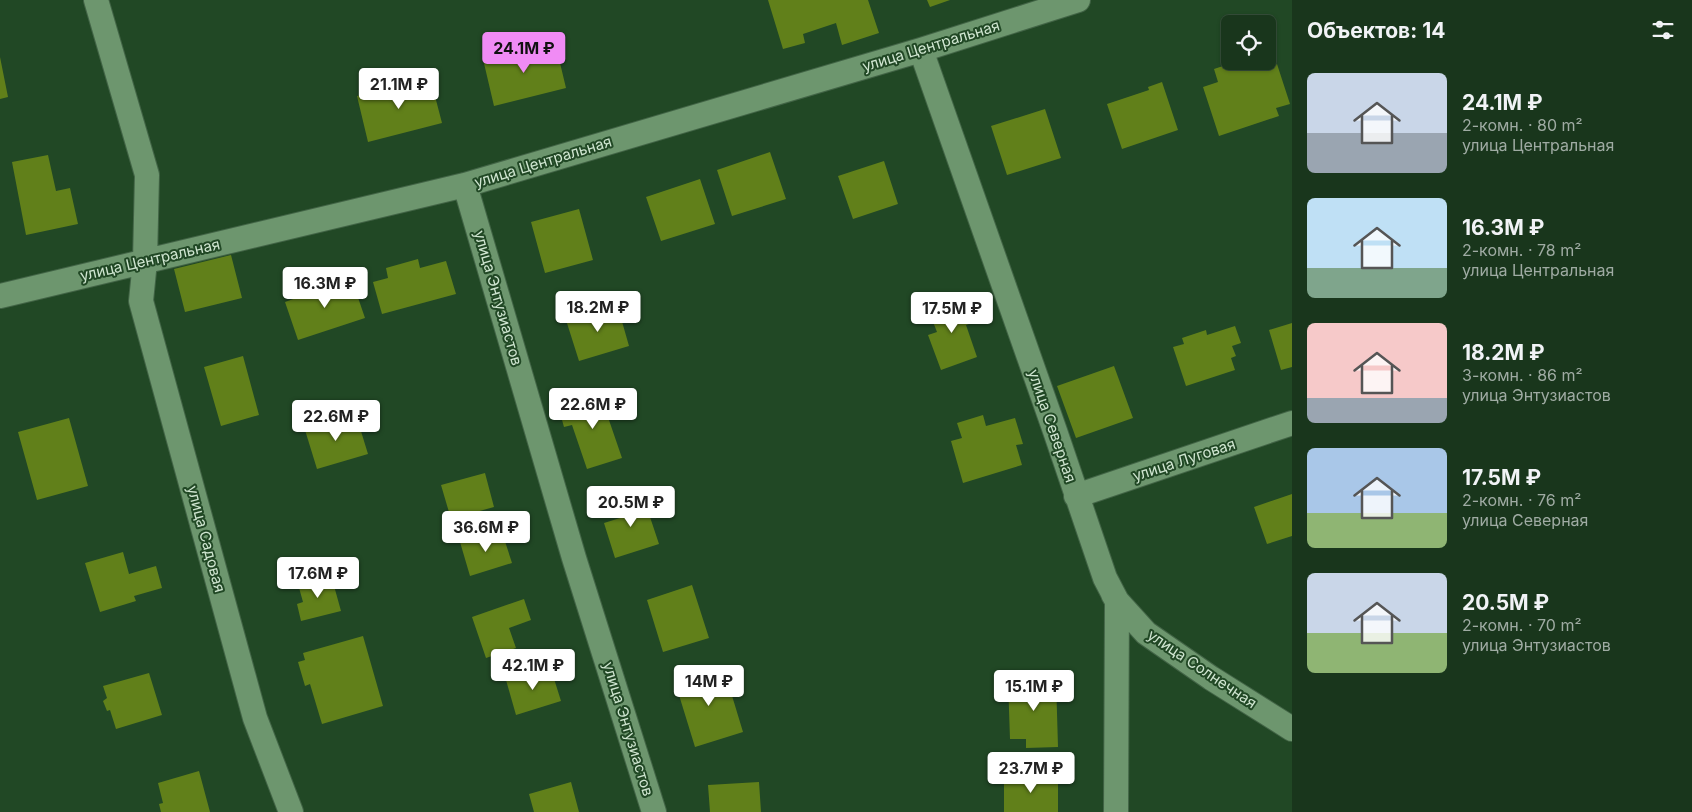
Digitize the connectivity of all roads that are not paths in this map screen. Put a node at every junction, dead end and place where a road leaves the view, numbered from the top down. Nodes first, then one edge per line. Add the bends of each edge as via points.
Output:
1 (96, 0) edge
2 (1071, 1) edge
3 (921, 50) junction
4 (465, 185) junction
5 (145, 261) junction
6 (0, 296) edge
7 (1292, 424) edge
8 (1077, 500) junction
9 (1117, 601) junction
10 (1292, 730) edge
11 (291, 812) edge
12 (654, 812) edge
13 (1116, 812) edge

1 - 5 street, улица Садовая via 147,175
2 - 3 street, улица Центральная
3 - 4 street, улица Центральная
3 - 8 street
4 - 5 street, улица Центральная
4 - 12 street, улица Энтузиастов via 574,558
5 - 6 street, улица Центральная
5 - 11 street, улица Садовая via 141,301 255,718
7 - 8 street
8 - 9 street via 1105,578
9 - 10 street, улица Солнечная via 1146,633
9 - 13 street

